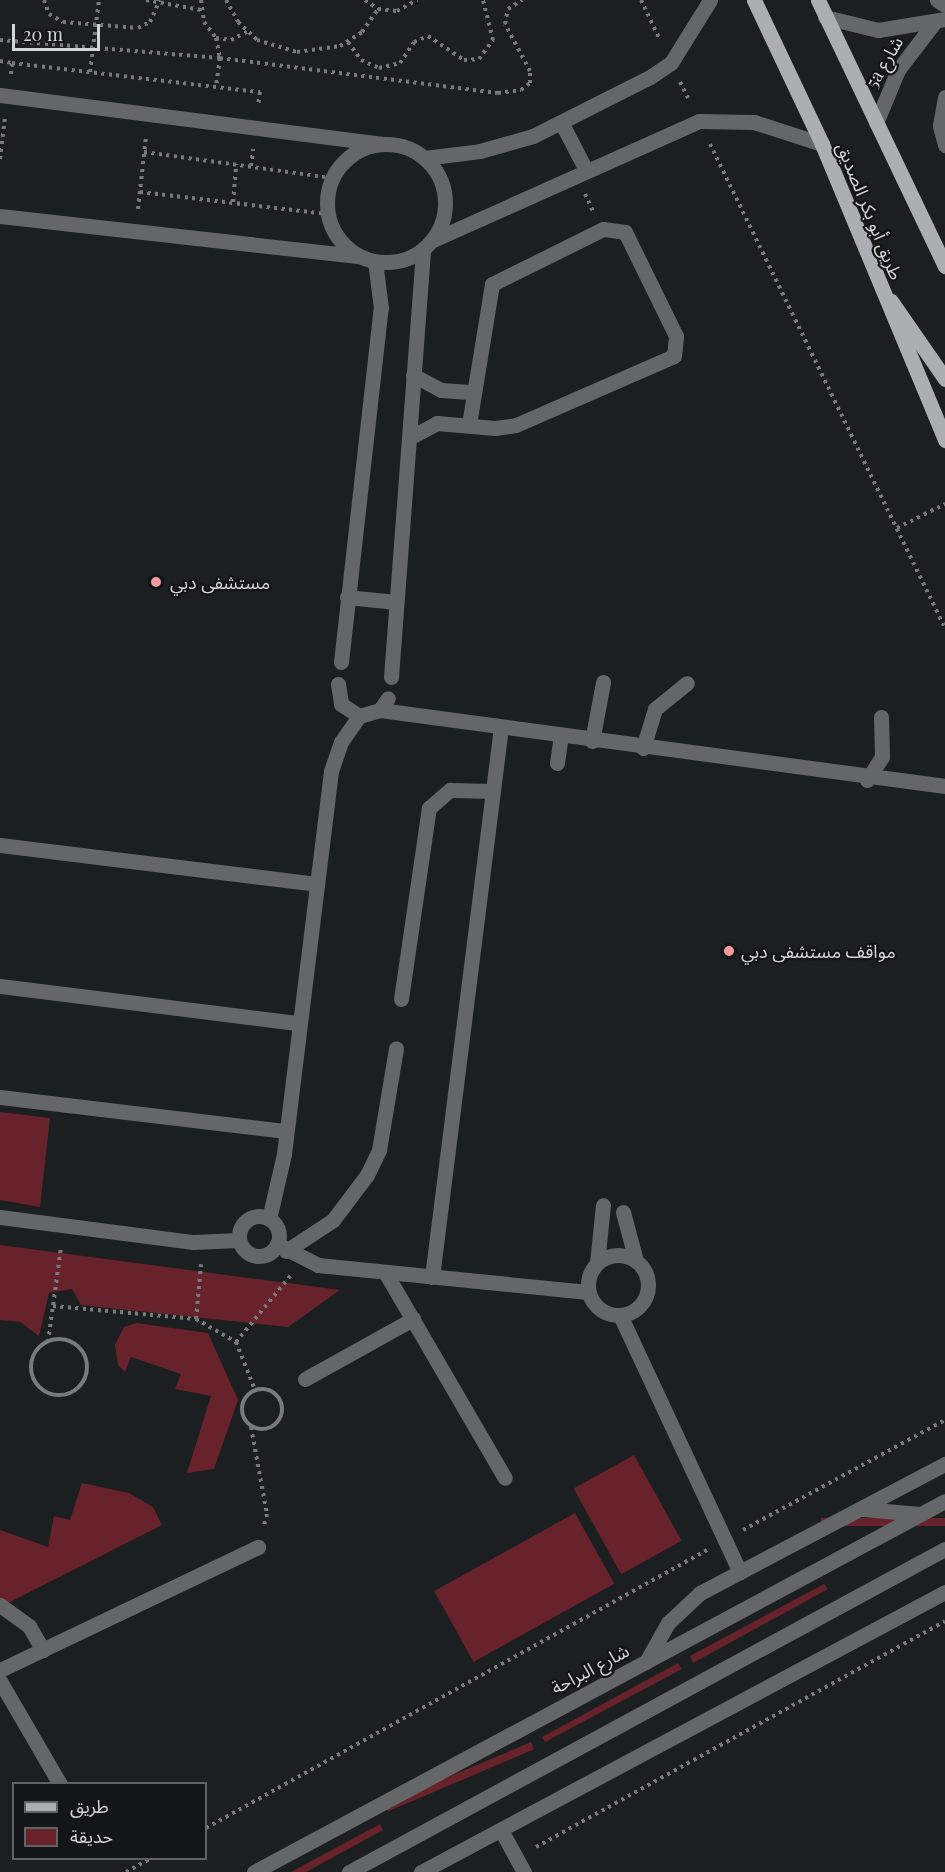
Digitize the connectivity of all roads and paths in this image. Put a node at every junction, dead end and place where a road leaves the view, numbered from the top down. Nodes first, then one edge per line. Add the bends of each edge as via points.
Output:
1 (44, 0) edge
2 (99, 0) edge
3 (146, 0) edge
4 (201, 0) edge
5 (226, 0) edge
6 (365, 0) edge
7 (417, 0) edge
8 (483, 0) edge
9 (522, 0) edge
10 (641, 0) edge
11 (710, 0) edge
12 (753, 0) edge
13 (818, 0) edge
14 (937, 0) edge
15 (158, 2) edge
16 (945, 5) edge
17 (378, 9) junction
18 (201, 10) junction
19 (825, 17) junction
20 (939, 21) edge
21 (96, 26) junction
22 (247, 32) junction
23 (216, 38) junction
24 (0, 40) edge
25 (348, 42) junction
26 (93, 50) junction
27 (220, 58) junction
28 (0, 61) edge
29 (12, 63) junction
30 (671, 63) junction
31 (90, 72) junction
32 (216, 87) junction
33 (4, 96) edge
34 (945, 97) edge
35 (148, 114) junction
36 (699, 121) junction
37 (561, 122) junction
38 (876, 123) junction
39 (255, 128) junction
40 (2, 136) edge
41 (381, 144) junction
42 (822, 144) junction
43 (945, 145) edge
44 (144, 152) junction
45 (424, 158) junction
46 (0, 159) edge
47 (236, 164) junction
48 (251, 166) junction
49 (586, 170) junction
50 (332, 178) junction
51 (140, 192) junction
52 (233, 202) junction
53 (327, 214) junction
54 (0, 216) edge
55 (136, 232) junction
56 (427, 245) junction
57 (368, 259) junction
58 (945, 266) edge
59 (879, 288) junction
60 (413, 375) junction
61 (945, 379) edge
62 (473, 392) junction
63 (469, 424) junction
64 (409, 438) junction
65 (945, 440) edge
66 (945, 504) edge
67 (897, 528) junction
68 (347, 597) junction
69 (396, 602) junction
70 (945, 628) edge
71 (341, 662) dead end
72 (390, 677) dead end
73 (603, 682) dead end
74 (687, 683) dead end
75 (338, 684) dead end
76 (359, 716) junction
77 (881, 717) dead end
78 (501, 727) junction
79 (561, 736) junction
80 (592, 741) junction
81 (643, 748) junction
82 (557, 764) dead end
83 (867, 780) junction
84 (945, 786) edge
85 (493, 791) junction
86 (0, 845) edge
87 (316, 884) junction
88 (0, 986) edge
89 (401, 999) dead end
90 (299, 1023) junction
91 (396, 1048) dead end
92 (0, 1097) edge
93 (286, 1131) junction
94 (603, 1205) dead end
95 (623, 1212) dead end
96 (0, 1217) edge
97 (269, 1219) junction
98 (64, 1226) junction
99 (239, 1240) junction
100 (203, 1242) junction
101 (282, 1247) junction
102 (303, 1261) junction
103 (636, 1261) junction
104 (597, 1263) junction
105 (385, 1272) junction
106 (432, 1277) junction
107 (588, 1292) junction
108 (53, 1306) junction
109 (620, 1315) junction
110 (196, 1319) junction
111 (413, 1319) junction
112 (48, 1342) junction
113 (236, 1342) junction
114 (306, 1378) dead end
115 (255, 1390) junction
116 (945, 1420) edge
117 (251, 1426) junction
118 (945, 1464) edge
119 (505, 1478) dead end
120 (945, 1501) edge
121 (862, 1509) junction
122 (920, 1514) junction
123 (725, 1540) junction
124 (258, 1547) joint
125 (945, 1549) edge
126 (740, 1572) junction
127 (945, 1592) edge
128 (0, 1605) edge
129 (945, 1621) edge
130 (43, 1650) junction
131 (646, 1662) junction
132 (0, 1670) edge
133 (0, 1681) edge
134 (59, 1782) edge
135 (207, 1827) edge
136 (501, 1830) junction
137 (516, 1858) junction
138 (147, 1860) edge
139 (126, 1872) edge
140 (254, 1872) edge
141 (349, 1872) edge
142 (421, 1872) edge
143 (524, 1872) edge

1 - 21 path via 55,19
2 - 21 path
3 - 15 path
4 - 18 path
5 - 22 path
6 - 17 path
7 - 17 path via 397,11
8 - 25 path via 493,40 479,59 464,60 428,36 414,42 400,63 380,68 361,60
9 - 27 path via 508,9 505,24 530,71 530,82 521,90 477,93
10 - 30 path
11 - 30 street
12 - 42 main road, طريق أبو بكر الصديق
13 - 19 main road
14 - 16 street
15 - 18 path
15 - 21 path via 145,26
17 - 25 path
18 - 23 path
19 - 20 street, 5a شارع via 878,30
19 - 38 main road
20 - 38 street, 5a شارع via 898,70
21 - 26 path
22 - 23 path via 231,40
22 - 25 path via 269,46 297,52
23 - 27 path
24 - 26 path
26 - 27 path
26 - 31 path
27 - 32 path
28 - 29 path
29 - 31 path
29 - 33 path
30 - 36 path
30 - 37 street
31 - 32 path
32 - 39 path via 260,92
33 - 35 street
33 - 40 path
34 - 43 street via 940,126
35 - 39 street
35 - 44 path
36 - 42 street via 754,122
36 - 49 street
36 - 67 path
37 - 45 street via 507,145
37 - 49 street
38 - 58 main road
39 - 41 street
39 - 48 path
40 - 46 path
41 - 45 street
41 - 50 street via 352,154
42 - 59 main road, طريق أبو بكر الصديق
44 - 47 path
44 - 51 path
45 - 56 street via 435,169 445,198
47 - 48 path
47 - 52 path
48 - 50 path
49 - 56 street
50 - 53 street
51 - 52 path
51 - 55 path
52 - 53 path
53 - 57 street via 339,239
54 - 55 street
55 - 57 street
56 - 57 street via 400,260
56 - 60 street
57 - 68 street via 381,308
59 - 61 main road
59 - 65 main road, طريق أبو بكر الصديق
60 - 62 street via 441,390
60 - 64 street
62 - 63 street
62 - 63 street via 492,284 603,229 625,232 676,336 674,356 516,425
63 - 64 street via 437,423
64 - 69 street
66 - 67 path
67 - 70 path
68 - 69 street
68 - 71 street
69 - 72 street
73 - 80 street
74 - 81 street via 655,709
75 - 76 street via 341,704
76 - 78 street via 384,704
76 - 87 street via 341,741 331,771
77 - 83 street via 882,757
78 - 79 street
78 - 85 street
79 - 80 street
79 - 82 street
80 - 81 street
81 - 83 street
83 - 84 street
85 - 89 street via 450,790 429,808
85 - 106 street
86 - 87 street
87 - 90 street
88 - 90 street
90 - 93 street
91 - 101 street via 379,1150 368,1176 333,1220
92 - 93 street
93 - 97 street
94 - 104 street
95 - 103 street
96 - 98 street
97 - 99 street via 250,1218
97 - 101 street via 278,1230
98 - 100 street
98 - 108 path
99 - 100 street
99 - 101 street via 246,1252 260,1256
100 - 110 path
101 - 102 street
102 - 105 street
102 - 113 path
103 - 104 street via 616,1255
103 - 109 street via 644,1270 647,1293 636,1308
104 - 107 street
105 - 106 street
105 - 111 street
106 - 107 street
107 - 109 street via 600,1309
108 - 110 path
108 - 112 path
109 - 123 street
110 - 113 path
111 - 114 street
111 - 119 street
112 - 112 path via 33,1357 34,1378 49,1393 71,1392 85,1377 85,1356 69,1341
113 - 115 path
115 - 117 path via 242,1411
115 - 117 path via 279,1399 281,1416 268,1428
116 - 123 path
117 - 124 path via 267,1514
118 - 121 street
120 - 122 street, شارع البراحة
121 - 122 street
121 - 126 street
122 - 131 street, شارع البراحة
123 - 126 street
123 - 135 path
124 - 130 street
125 - 141 street
126 - 131 street via 683,1607
127 - 136 street
128 - 130 street via 29,1626
129 - 137 path
130 - 132 street
131 - 140 street, شارع البراحة
133 - 134 street
136 - 137 street
136 - 142 street
137 - 143 street
138 - 139 path

